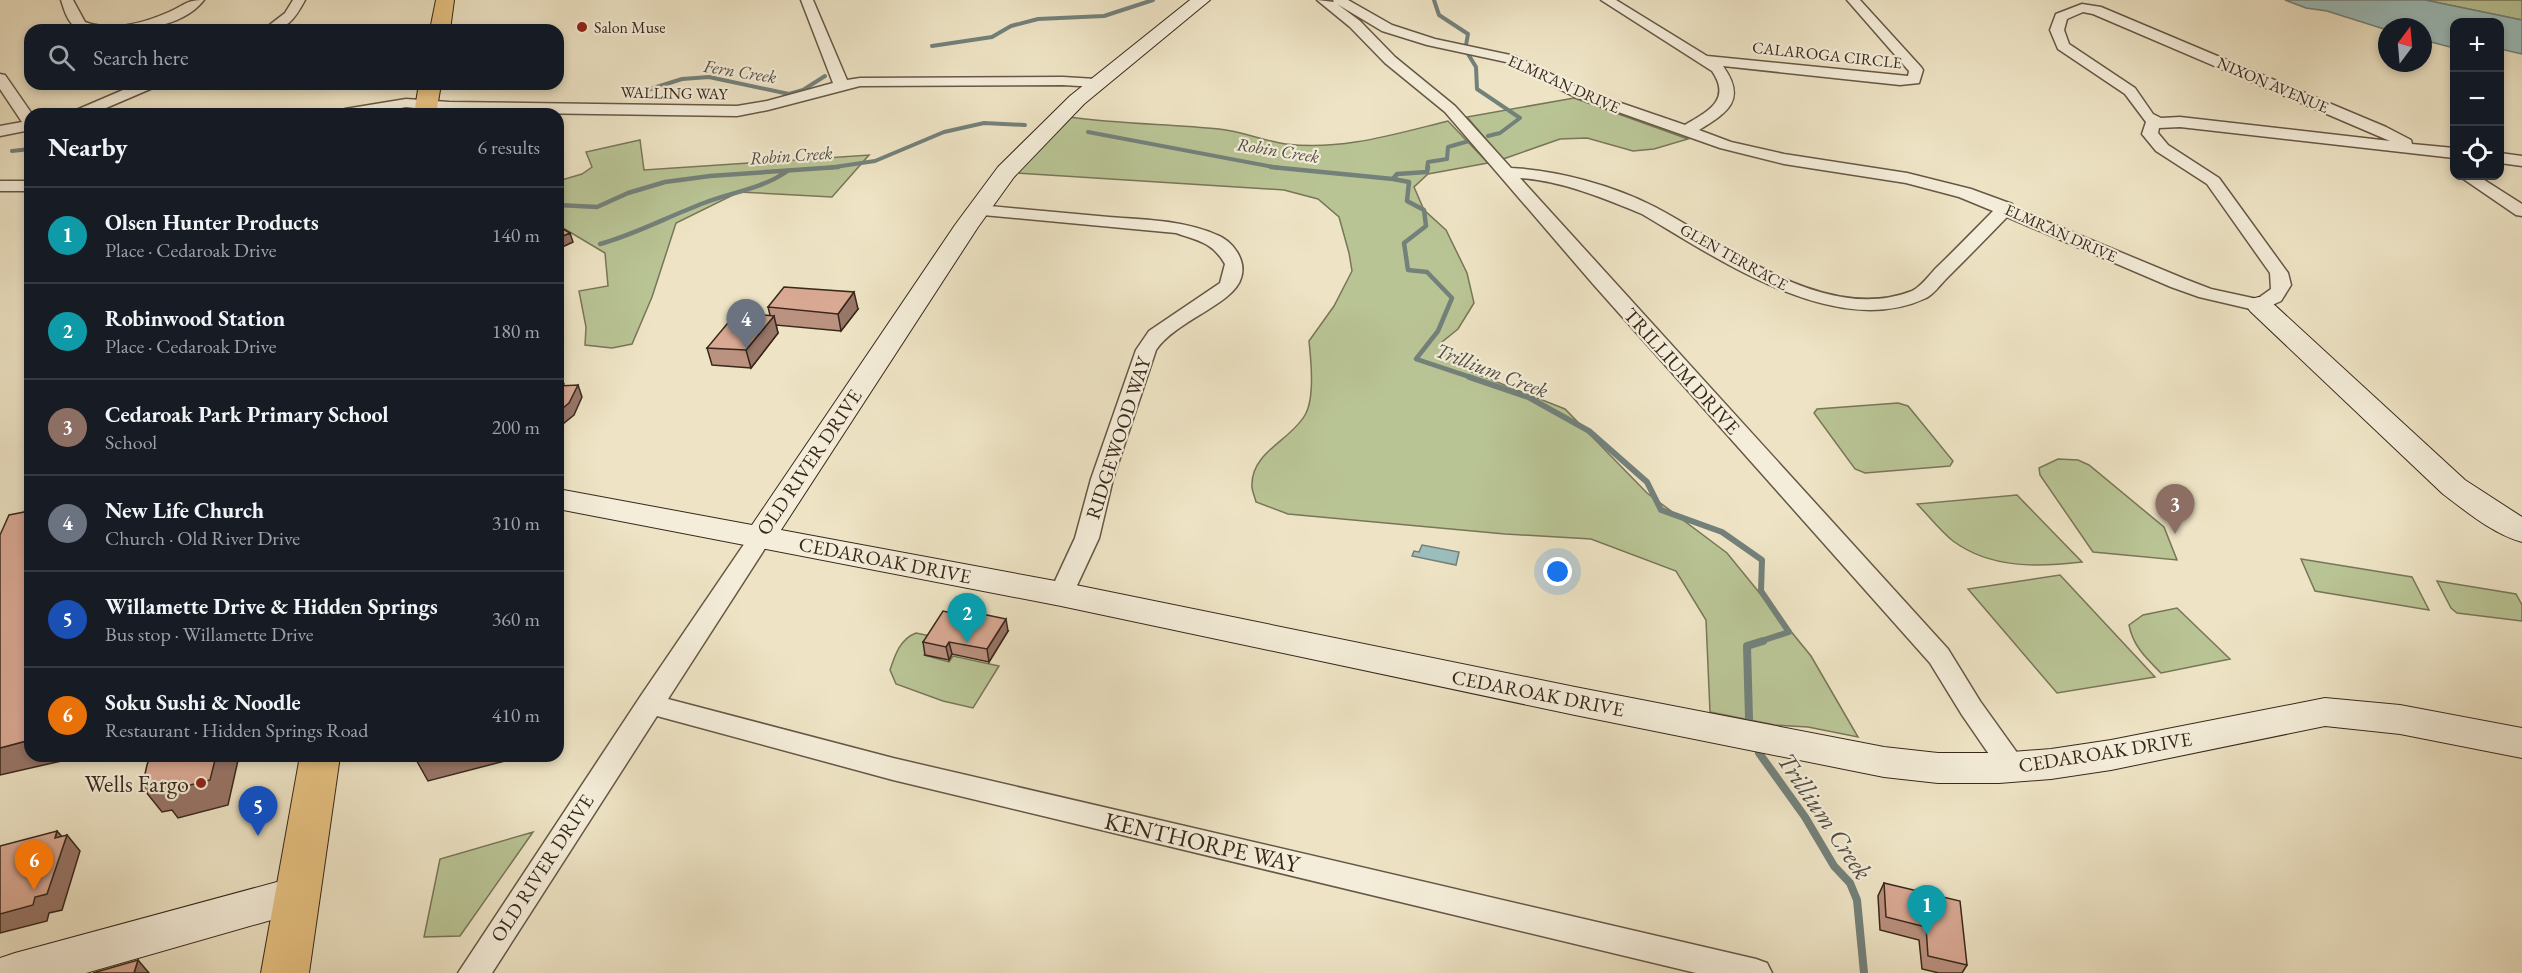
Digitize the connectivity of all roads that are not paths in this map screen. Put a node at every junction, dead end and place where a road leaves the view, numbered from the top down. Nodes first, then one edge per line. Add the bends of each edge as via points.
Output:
1 (67, 0) edge
2 (198, 0) edge
3 (299, 0) edge
4 (445, 0) edge
5 (807, 0) edge
6 (1201, 0) edge
7 (1323, 0) edge
8 (1339, 0) edge
9 (1606, 0) edge
10 (1852, 0) edge
11 (78, 24) edge
12 (145, 24) edge
13 (278, 24) edge
14 (441, 24) edge
15 (1705, 60) junction
16 (0, 78) edge
17 (1096, 83) junction
18 (842, 84) junction
19 (136, 90) edge
20 (428, 101) edge
21 (93, 108) edge
22 (378, 108) edge
23 (24, 115) edge
24 (2158, 122) junction
25 (24, 125) edge
26 (0, 131) edge
27 (1685, 132) junction
28 (2421, 150) junction
29 (2450, 153) edge
30 (2504, 159) edge
31 (2522, 161) edge
32 (2450, 166) edge
33 (1505, 173) junction
34 (2473, 180) edge
35 (0, 186) edge
36 (24, 186) edge
37 (2006, 208) junction
38 (978, 210) junction
39 (2522, 211) edge
40 (2259, 305) junction
41 (564, 500) edge
42 (2522, 531) edge
43 (761, 536) junction
44 (1061, 594) junction
45 (649, 704) junction
46 (2522, 743) edge
47 (319, 762) edge
48 (2014, 768) junction
49 (298, 894) junction
50 (15, 973) edge
51 (285, 973) edge
52 (474, 973) edge
53 (1756, 973) edge

1 - 11 street
2 - 12 street via 186,10
3 - 13 street via 290,15
4 - 14 main road
5 - 18 street
6 - 17 street, OLD RIVER DRIVE
7 - 33 street, TRILLIUM DRIVE via 1450,110
8 - 27 street, ELMRAN DRIVE via 1395,31 1510,59 1578,93
9 - 15 street
10 - 15 street, CALAROGA CIRCLE via 1916,70 1914,80
15 - 27 street via 1721,74 1727,94 1715,111
16 - 23 street
17 - 18 street, WALLING WAY
17 - 38 street, OLD RIVER DRIVE via 1020,155
18 - 20 street, WALLING WAY via 782,104 737,111
19 - 21 street
20 - 22 street, WALLING WAY
24 - 28 street
24 - 28 street, NIXON AVENUE via 2148,117 2130,91 2062,44 2057,30 2061,17 2089,8
24 - 40 street via 2150,129 2154,141 2213,181 2281,275 2280,292
25 - 26 street
27 - 37 street, ELMRAN DRIVE via 1770,157 1931,183
28 - 29 street
28 - 32 street, NIXON AVENUE
30 - 31 street
33 - 37 street, GLEN TERRACE via 1550,177 1625,201 1788,288 1847,303 1904,302 1921,294
33 - 48 street, TRILLIUM DRIVE via 1939,656
34 - 39 street
35 - 36 street
37 - 40 street, ELMRAN DRIVE via 2178,284
38 - 43 street, OLD RIVER DRIVE
38 - 44 street, RIDGEWOOD WAY via 1178,228 1212,239 1224,248 1234,264 1227,287 1175,320 1156,335 1146,350 1102,479 1087,538
40 - 42 street via 2454,488
41 - 43 street, CEDAROAK DRIVE
43 - 44 street, CEDAROAK DRIVE
43 - 45 street, OLD RIVER DRIVE
44 - 48 street, CEDAROAK DRIVE via 1884,762 1938,768
45 - 52 street, OLD RIVER DRIVE
45 - 53 street, KENTHORPE WAY via 893,769
46 - 48 street, CEDAROAK DRIVE via 2399,718 2325,712 2112,755
47 - 49 main road
49 - 50 street
49 - 51 main road

